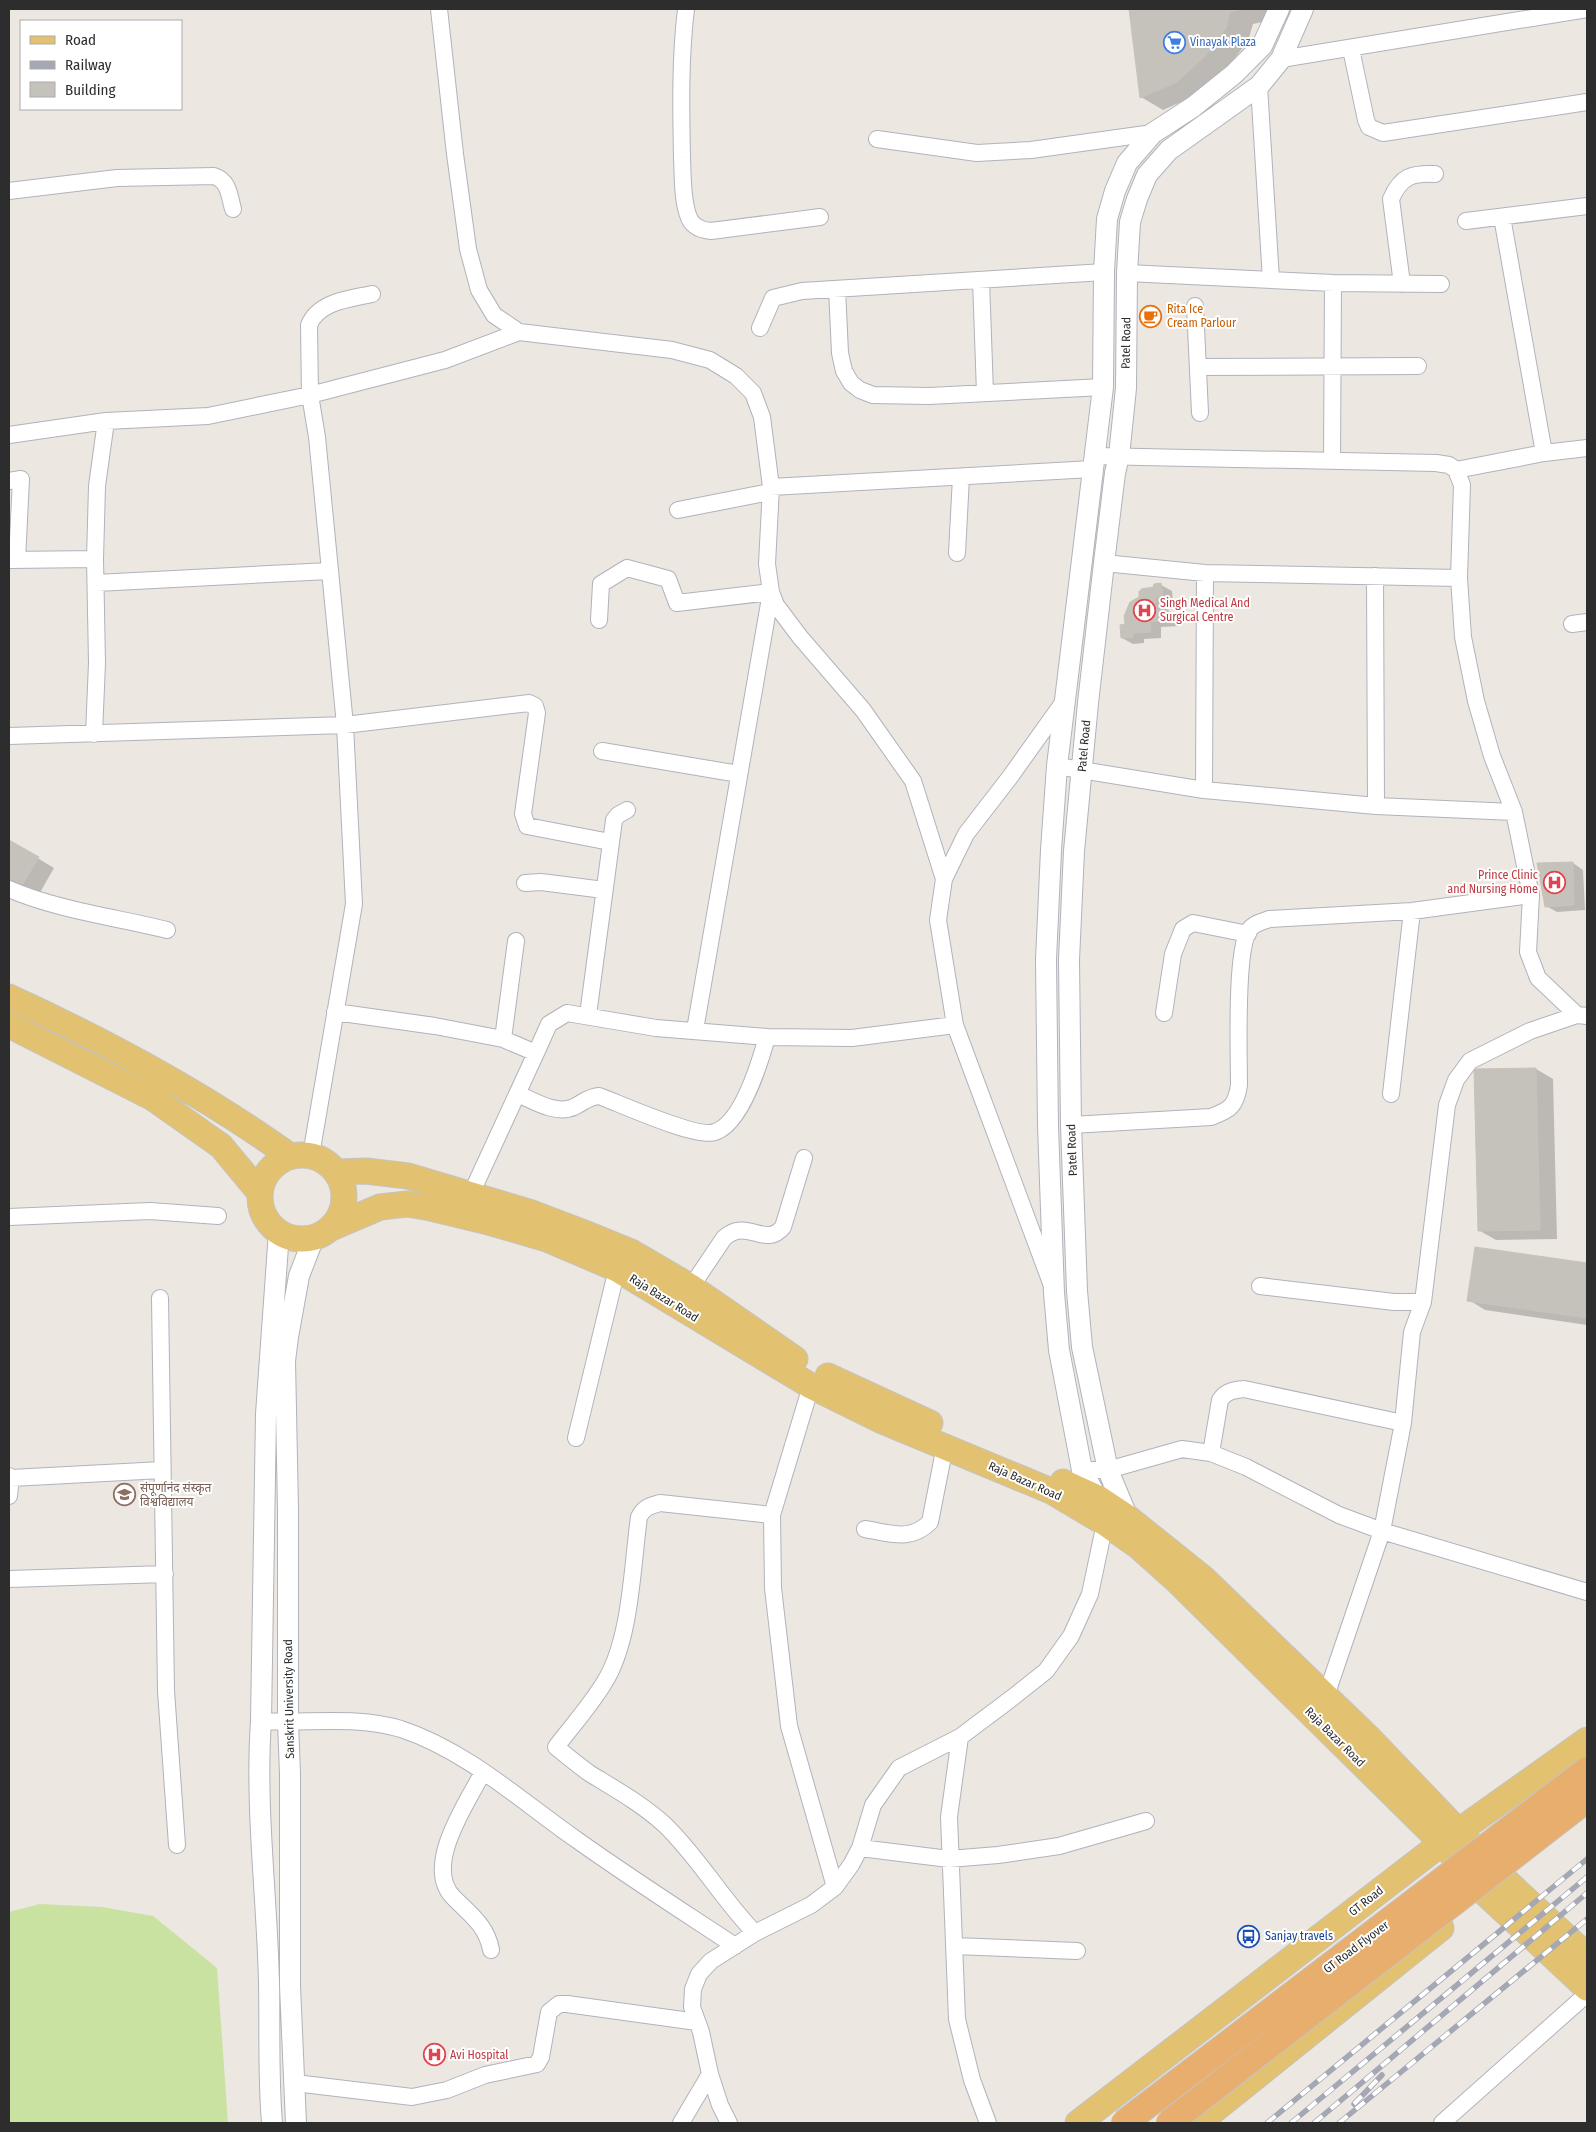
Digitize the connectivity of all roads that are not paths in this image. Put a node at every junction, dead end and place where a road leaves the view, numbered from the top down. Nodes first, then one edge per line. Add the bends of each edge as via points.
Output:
1 (439, 9) edge
2 (686, 9) edge
3 (1279, 9) edge
4 (1303, 9) edge
5 (1587, 9) edge
6 (1351, 49) junction
7 (1281, 59) junction
8 (1259, 86) junction
9 (1587, 102) edge
10 (1153, 133) junction
11 (877, 139) dead end
12 (1435, 174) dead end
13 (9, 191) edge
14 (1587, 206) edge
15 (233, 209) dead end
16 (820, 217) dead end
17 (1502, 217) junction
18 (1466, 221) dead end
19 (1104, 272) junction
20 (1127, 273) junction
21 (980, 280) junction
22 (1270, 280) junction
23 (1333, 282) junction
24 (1402, 284) junction
25 (1441, 284) dead end
26 (837, 289) junction
27 (372, 294) dead end
28 (1194, 306) dead end
29 (760, 328) dead end
30 (519, 332) junction
31 (1198, 366) junction
32 (1331, 366) junction
33 (1418, 366) dead end
34 (1103, 387) junction
35 (984, 393) junction
36 (310, 395) junction
37 (1200, 413) dead end
38 (106, 421) junction
39 (9, 435) edge
40 (1587, 448) edge
41 (1544, 453) junction
42 (1119, 456) junction
43 (1332, 461) junction
44 (1093, 463) junction
45 (1456, 470) junction
46 (961, 477) junction
47 (9, 480) edge
48 (771, 489) junction
49 (678, 510) dead end
50 (957, 553) dead end
51 (95, 559) junction
52 (13, 560) edge
53 (1104, 563) junction
54 (329, 570) junction
55 (1205, 573) junction
56 (1375, 576) junction
57 (1459, 578) junction
58 (96, 583) junction
59 (771, 592) junction
60 (599, 620) dead end
61 (1065, 700) junction
62 (345, 725) junction
63 (94, 734) junction
64 (9, 736) edge
65 (602, 751) dead end
66 (1057, 766) junction
67 (1082, 770) junction
68 (739, 774) junction
69 (1204, 790) junction
70 (1376, 806) junction
71 (627, 810) dead end
72 (1514, 812) junction
73 (610, 842) junction
74 (944, 879) junction
75 (525, 883) dead end
76 (9, 888) edge
77 (604, 890) junction
78 (1531, 895) junction
79 (1412, 911) junction
80 (167, 930) dead end
81 (1248, 934) junction
82 (516, 941) dead end
83 (9, 997) edge
84 (335, 1012) junction
85 (1164, 1013) dead end
86 (588, 1015) junction
87 (1582, 1016) edge
88 (9, 1025) edge
89 (955, 1025) junction
90 (695, 1030) junction
91 (767, 1037) junction
92 (503, 1039) junction
93 (536, 1053) junction
94 (196, 1094) junction
95 (518, 1094) junction
96 (1391, 1094) dead end
97 (182, 1118) junction
98 (1071, 1125) junction
99 (301, 1156) junction
100 (804, 1158) dead end
101 (336, 1172) junction
102 (260, 1193) junction
103 (471, 1194) junction
104 (218, 1216) dead end
105 (9, 1217) edge
106 (279, 1232) junction
107 (323, 1232) junction
108 (617, 1269) junction
109 (275, 1277) junction
110 (299, 1278) junction
111 (1260, 1286) dead end
112 (691, 1287) junction
113 (1054, 1292) junction
114 (160, 1298) dead end
115 (1423, 1302) junction
116 (811, 1386) junction
117 (1403, 1423) junction
118 (576, 1438) dead end
119 (945, 1446) junction
120 (1211, 1454) junction
121 (162, 1470) junction
122 (1082, 1470) junction
123 (1108, 1470) junction
124 (10, 1477) edge
125 (9, 1496) edge
126 (1098, 1498) junction
127 (772, 1516) junction
128 (1116, 1520) junction
129 (865, 1529) dead end
130 (1382, 1531) junction
131 (165, 1574) junction
132 (9, 1579) edge
133 (1587, 1592) edge
134 (1326, 1696) junction
135 (261, 1721) junction
136 (288, 1722) junction
137 (960, 1737) junction
138 (1587, 1740) edge
139 (1587, 1770) edge
140 (483, 1772) junction
141 (1587, 1798) edge
142 (1587, 1811) edge
143 (1146, 1821) dead end
144 (1450, 1838) junction
145 (177, 1845) dead end
146 (860, 1848) junction
147 (950, 1858) junction
148 (1494, 1886) junction
149 (835, 1887) junction
150 (755, 1933) junction
151 (735, 1946) junction
152 (955, 1946) junction
153 (491, 1950) dead end
154 (1077, 1952) dead end
155 (1587, 1956) edge
156 (1587, 1988) edge
157 (1587, 1994) edge
158 (697, 2022) junction
159 (710, 2074) junction
160 (294, 2083) junction
161 (272, 2123) edge
162 (296, 2123) edge
163 (680, 2123) edge
164 (729, 2123) edge
165 (988, 2123) edge
166 (1078, 2123) edge
167 (1124, 2123) edge
168 (1169, 2123) edge
169 (1198, 2123) edge
170 (1442, 2123) edge

1 - 30 street via 454,154 468,249 479,290 494,315
2 - 16 street via 682,62 683,182 687,215 692,224 711,231
3 - 10 street, Patel Road via 1262,46 1241,67 1193,107
4 - 7 street, Patel Road
5 - 6 street
6 - 7 street
6 - 9 street via 1366,120 1369,127 1383,133
7 - 8 street, Patel Road
8 - 20 street, Patel Road via 1169,150 1147,175 1130,222
8 - 22 street
10 - 11 street via 1031,150 977,153
10 - 19 street, Patel Road via 1127,163 1115,191 1107,219
12 - 24 street via 1419,174 1403,180 1391,199
13 - 15 street via 117,178 214,176 226,183
14 - 17 street
17 - 18 street
17 - 41 street
19 - 21 street
19 - 34 street, Patel Road
20 - 22 street
20 - 42 street, Patel Road via 1126,388
21 - 26 street
21 - 35 street
22 - 23 street
23 - 24 street
23 - 32 street
24 - 25 street
26 - 29 street via 802,291 773,298
26 - 35 street via 844,371 860,390 873,395
27 - 36 street via 329,305 313,314 309,324
28 - 31 street
30 - 36 street via 445,360
30 - 48 street via 672,350 710,360 736,376 752,393 762,417
31 - 32 street
31 - 37 street
32 - 33 street
32 - 43 street
34 - 35 street
34 - 44 street, Patel Road
36 - 38 street via 208,416
36 - 54 street
38 - 39 street
38 - 51 street via 97,486
40 - 41 street
41 - 45 street
42 - 43 street
42 - 44 street
42 - 53 street, Patel Road
43 - 45 street via 1436,463
44 - 46 street
44 - 61 street, Patel Road
45 - 57 street via 1462,485
46 - 48 street
46 - 50 street
47 - 52 street via 21,479
48 - 49 street
48 - 59 street via 767,564
51 - 52 street
51 - 58 street
53 - 55 street
53 - 67 street, Patel Road
54 - 58 street
54 - 62 street
55 - 56 street
55 - 69 street
56 - 57 street
56 - 70 street
57 - 72 street via 1463,637 1476,701 1492,756
58 - 63 street
59 - 60 street via 678,603 668,579 627,568 601,584
59 - 68 street
59 - 74 street via 776,605 800,637 863,710 913,781
61 - 66 street, Patel Road
61 - 74 street via 966,834
62 - 63 street
62 - 73 street via 529,703 538,713 523,814 527,826
62 - 84 street via 354,904
63 - 64 street
65 - 68 street
66 - 67 street
66 - 113 street, Patel Road via 1046,960
67 - 69 street
67 - 98 street, Patel Road via 1069,960
68 - 90 street
69 - 70 street
70 - 72 street
71 - 73 street via 614,820
72 - 78 street
73 - 77 street
74 - 89 street via 938,920
75 - 77 street
76 - 80 street via 59,904
77 - 86 street
78 - 79 street
78 - 87 street via 1528,952 1538,978
79 - 81 street via 1269,919 1257,923
79 - 96 street
81 - 85 street via 1193,923 1183,929 1173,954
81 - 98 street via 1240,990 1239,1086 1237,1099 1227,1111 1211,1117
82 - 92 street
83 - 94 main road
84 - 92 street
84 - 99 street
86 - 90 street via 656,1028
86 - 93 street via 567,1013 557,1018 549,1024
87 - 115 street via 1530,1031 1470,1061 1456,1080 1447,1105
88 - 97 main road via 153,1098
89 - 91 street via 852,1038
89 - 113 street
90 - 91 street
91 - 95 street via 747,1094 736,1113 716,1132 698,1133 599,1096 560,1110
92 - 93 street
93 - 95 street
94 - 97 main road
94 - 99 main road
95 - 103 street
97 - 102 main road via 221,1146
98 - 123 street, Patel Road via 1082,1347
99 - 101 main road via 325,1161
99 - 102 main road via 279,1162 269,1170
100 - 112 street via 778,1233 765,1236 744,1230 731,1232
101 - 103 main road, Raja Bazar Road via 408,1176
101 - 107 main road via 343,1185 344,1201 340,1215
102 - 106 main road via 264,1216
103 - 112 main road, Raja Bazar Road via 532,1213 631,1252
104 - 105 street via 150,1211
106 - 107 main road via 296,1238
106 - 109 street, Sanskrit University Road
107 - 108 main road, Raja Bazar Road via 380,1207 407,1204 547,1238
107 - 110 street, Sanskrit University Road
108 - 116 main road, Raja Bazar Road
108 - 118 street
109 - 110 street
109 - 135 street, Sanskrit University Road via 266,1414
110 - 136 street, Sanskrit University Road via 285,1361
111 - 115 street via 1394,1302
112 - 126 main road, Raja Bazar Road via 787,1354 820,1372
113 - 122 street, Patel Road via 1059,1350
114 - 121 street
115 - 117 street via 1412,1332
116 - 119 main road, Raja Bazar Road via 880,1420
116 - 127 street
117 - 120 street via 1244,1389 1232,1390 1220,1400
117 - 130 street
119 - 128 main road, Raja Bazar Road
119 - 129 street via 930,1522 914,1534 905,1536
120 - 123 street via 1182,1449
120 - 130 street via 1246,1467 1339,1515
121 - 124 street
121 - 131 street
122 - 123 street
122 - 126 street, Patel Road
123 - 128 street, Patel Road
124 - 125 street
126 - 128 main road, Raja Bazar Road
127 - 149 street via 773,1588 789,1726
127 - 150 street via 660,1502 642,1510 624,1626 615,1661 605,1683 556,1747 664,1824
128 - 134 main road, Raja Bazar Road via 1203,1578
128 - 137 street via 1090,1594 1071,1636 1046,1671
128 - 144 main road, Raja Bazar Road via 1138,1546
130 - 133 street
130 - 134 street
131 - 132 street
131 - 145 street via 166,1690
134 - 144 main road, Raja Bazar Road via 1370,1738
135 - 136 street
135 - 161 street, Sanskrit University Road via 258,1765
136 - 140 street via 369,1722 400,1729 434,1742
136 - 160 street, Sanskrit University Road
137 - 146 street via 899,1768 874,1806
137 - 147 street via 949,1817
138 - 144 main road, GT Road
139 - 167 highway, GT Road Flyover, bridge
140 - 151 street via 577,1840
140 - 153 street via 450,1836 442,1874 446,1890 485,1930
141 - 168 highway, GT Road Flyover, bridge
142 - 148 main road
143 - 147 street via 1059,1846
144 - 148 main road, Raja Bazar Road
144 - 166 main road, GT Road
146 - 147 street
146 - 149 street
147 - 152 street
148 - 155 main road, Raja Bazar Road
148 - 156 main road, Raja Bazar Road
148 - 169 main road
149 - 150 street via 811,1905
150 - 151 street
151 - 158 street via 711,1961 699,1974 693,1989 692,2006
152 - 154 street
152 - 165 street via 957,2019 972,2080
157 - 170 street
158 - 159 street
158 - 160 street via 559,2004 549,2012 541,2057 532,2066 501,2070 447,2090 412,2097
159 - 163 street
159 - 164 street
160 - 162 street, Sanskrit University Road

